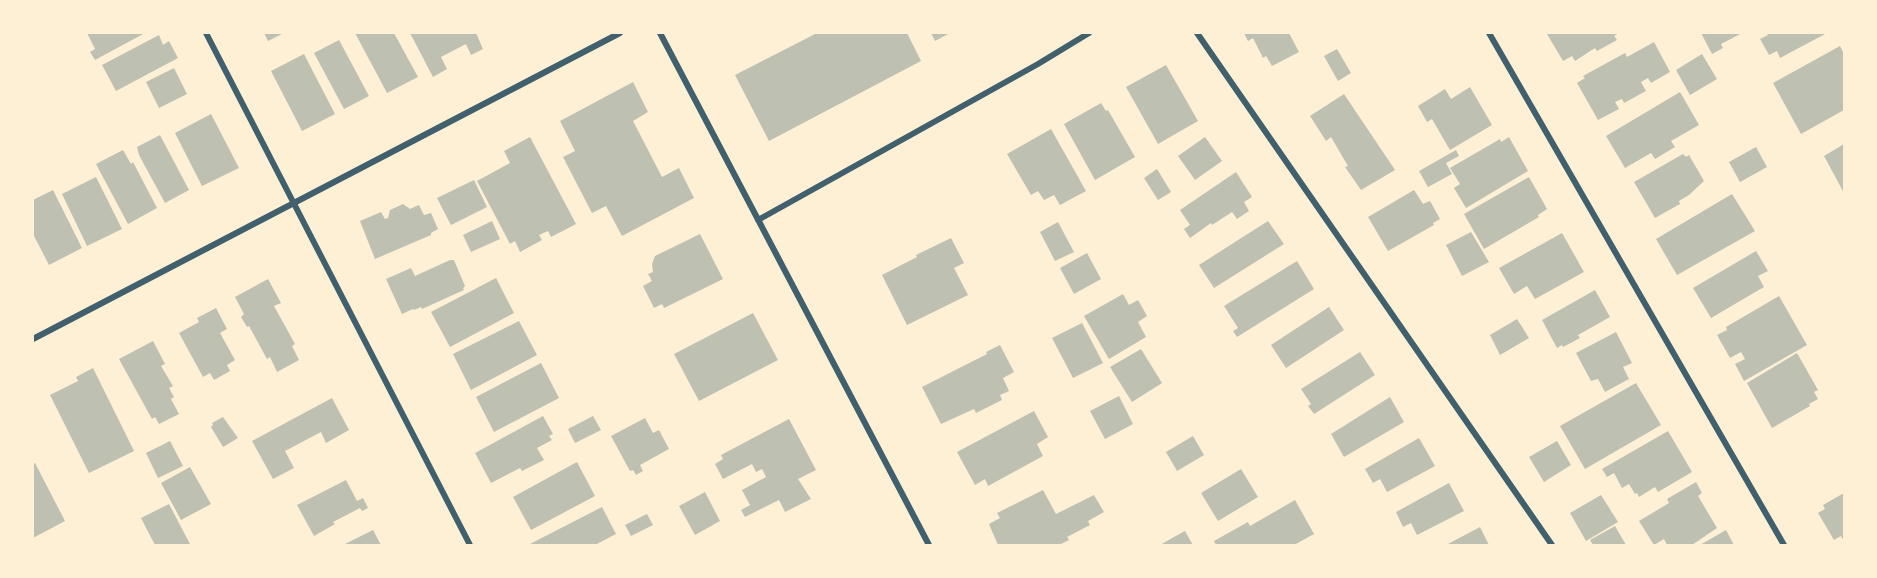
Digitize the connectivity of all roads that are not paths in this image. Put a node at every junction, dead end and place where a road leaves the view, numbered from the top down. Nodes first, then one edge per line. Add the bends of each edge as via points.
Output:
1 (206, 33) edge
2 (620, 33) edge
3 (660, 33) edge
4 (1089, 33) edge
5 (1197, 33) edge
6 (1489, 33) edge
7 (294, 204) junction
8 (758, 220) junction
9 (33, 339) edge
10 (470, 545) edge
11 (929, 545) edge
12 (1552, 545) edge
13 (1784, 545) edge

1 - 7 street
2 - 7 street
3 - 8 street
4 - 8 street
5 - 12 street
6 - 13 street
7 - 9 street
7 - 10 street
8 - 11 street

